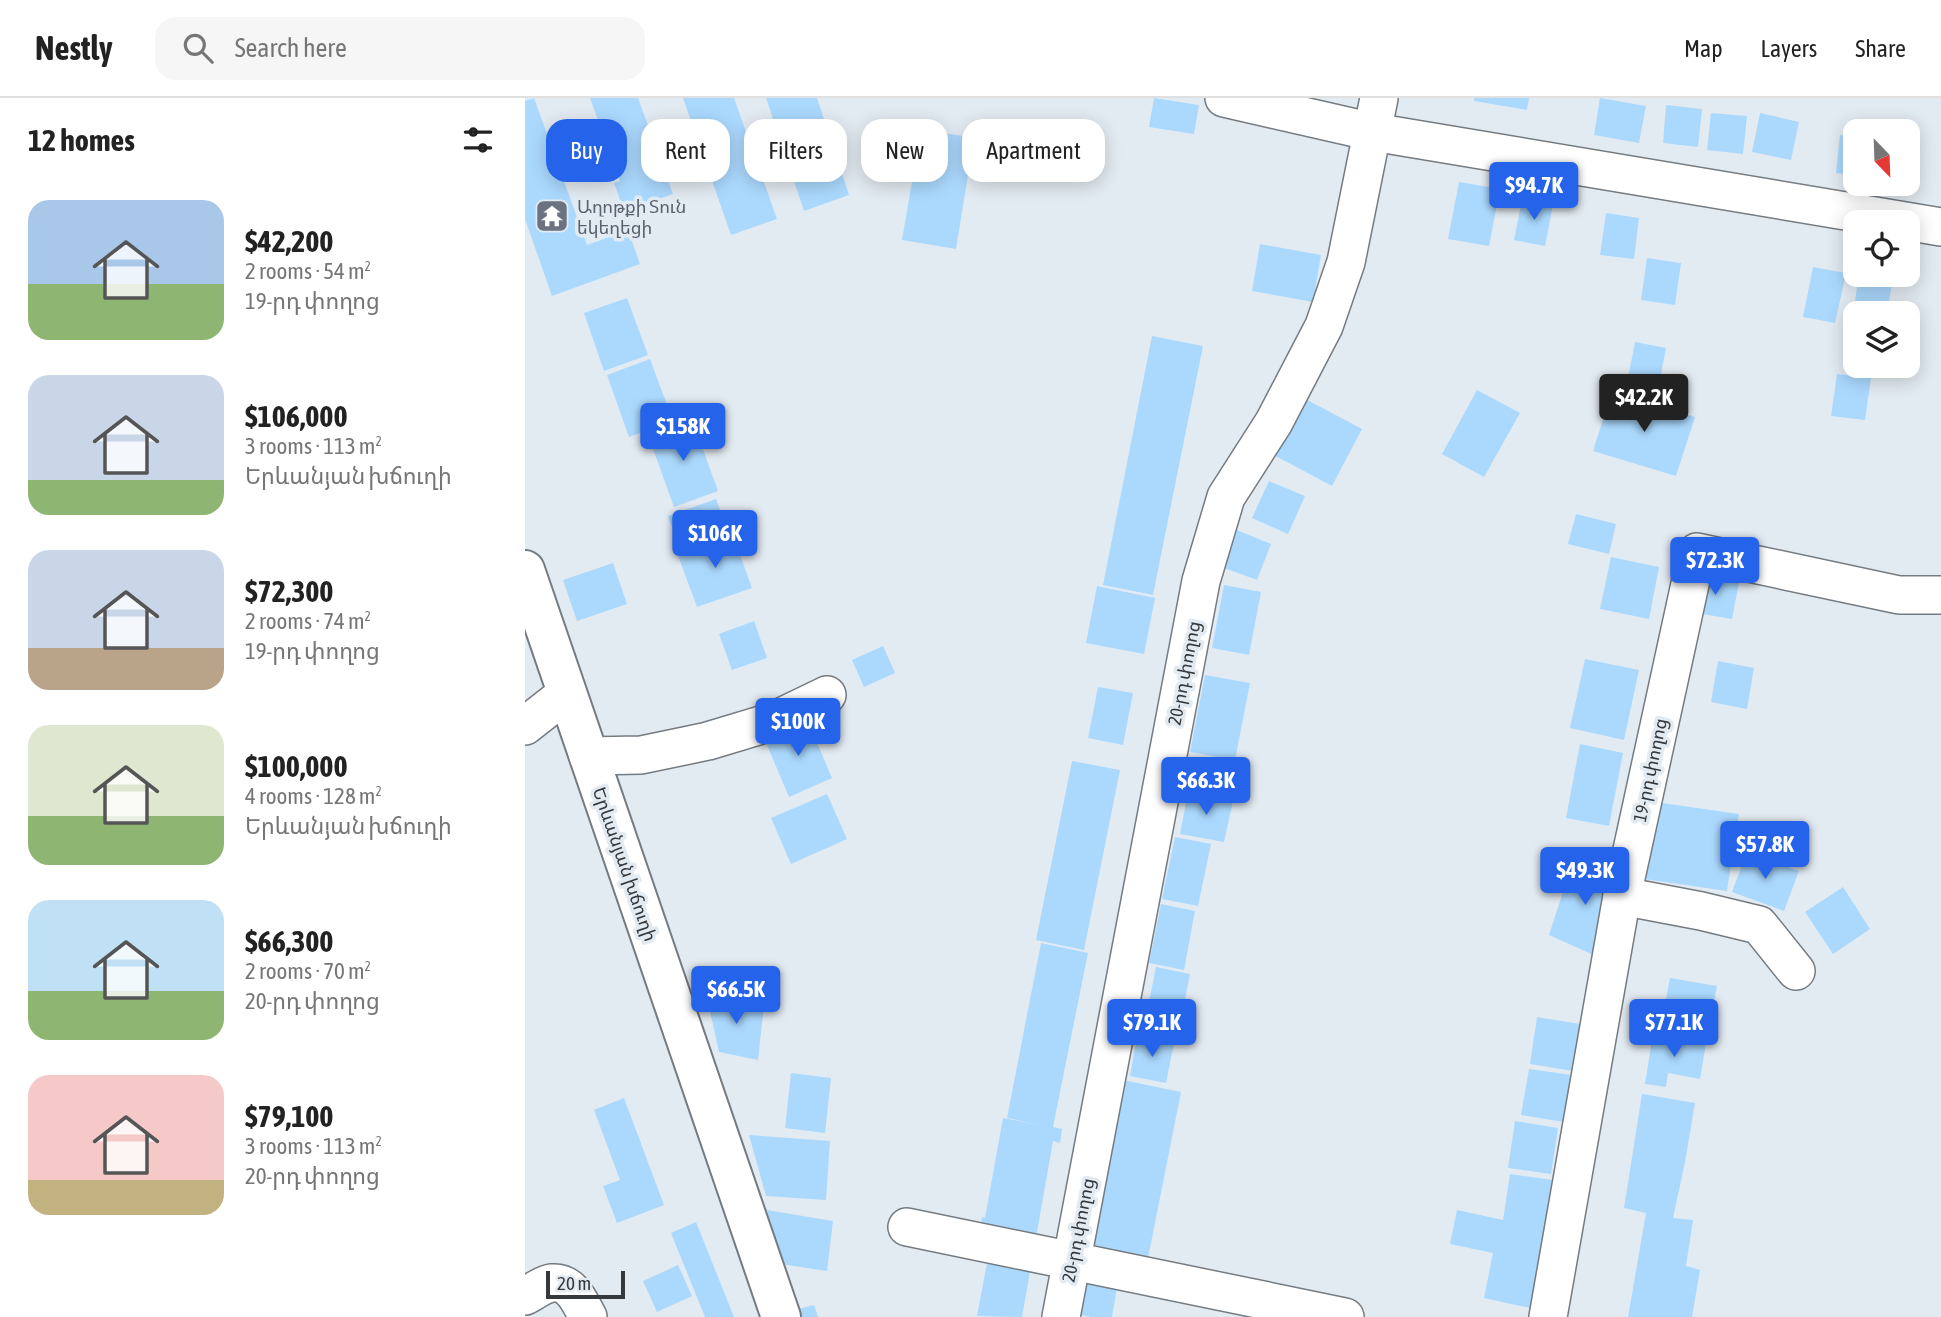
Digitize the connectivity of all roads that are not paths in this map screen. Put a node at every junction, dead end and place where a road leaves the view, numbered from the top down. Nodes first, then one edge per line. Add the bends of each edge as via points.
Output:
1 (1224, 98) edge
2 (1376, 115) edge
3 (1941, 227) edge
4 (525, 570) edge
5 (1941, 595) edge
6 (567, 694) junction
7 (827, 695) dead end
8 (525, 698) edge
9 (525, 726) edge
10 (588, 756) junction
11 (1622, 896) junction
12 (1796, 971) dead end
13 (907, 1227) dead end
14 (1072, 1261) junction
15 (525, 1296) edge
16 (588, 1317) edge
17 (781, 1317) edge
18 (1061, 1317) edge
19 (1345, 1317) edge
20 (1548, 1317) edge

1 - 2 street
2 - 3 street
2 - 14 street, 20-րդ փողոց via 1346,261 1324,326 1274,422 1226,497 1201,581
4 - 6 main road, Երևանյան խճուղի
5 - 11 street, 19-րդ փողոց via 1899,595 1697,552
6 - 8 street
6 - 9 street
6 - 10 main road, Երևանյան խճուղի
7 - 10 street via 771,722 708,741 641,755
10 - 17 main road, Երևանյան խճուղի
11 - 12 street via 1759,925
11 - 20 street, 19-րդ փողոց
13 - 14 street
14 - 18 street, 20-րդ փողոց
14 - 19 street
15 - 16 street via 551,1283 565,1285 576,1294

